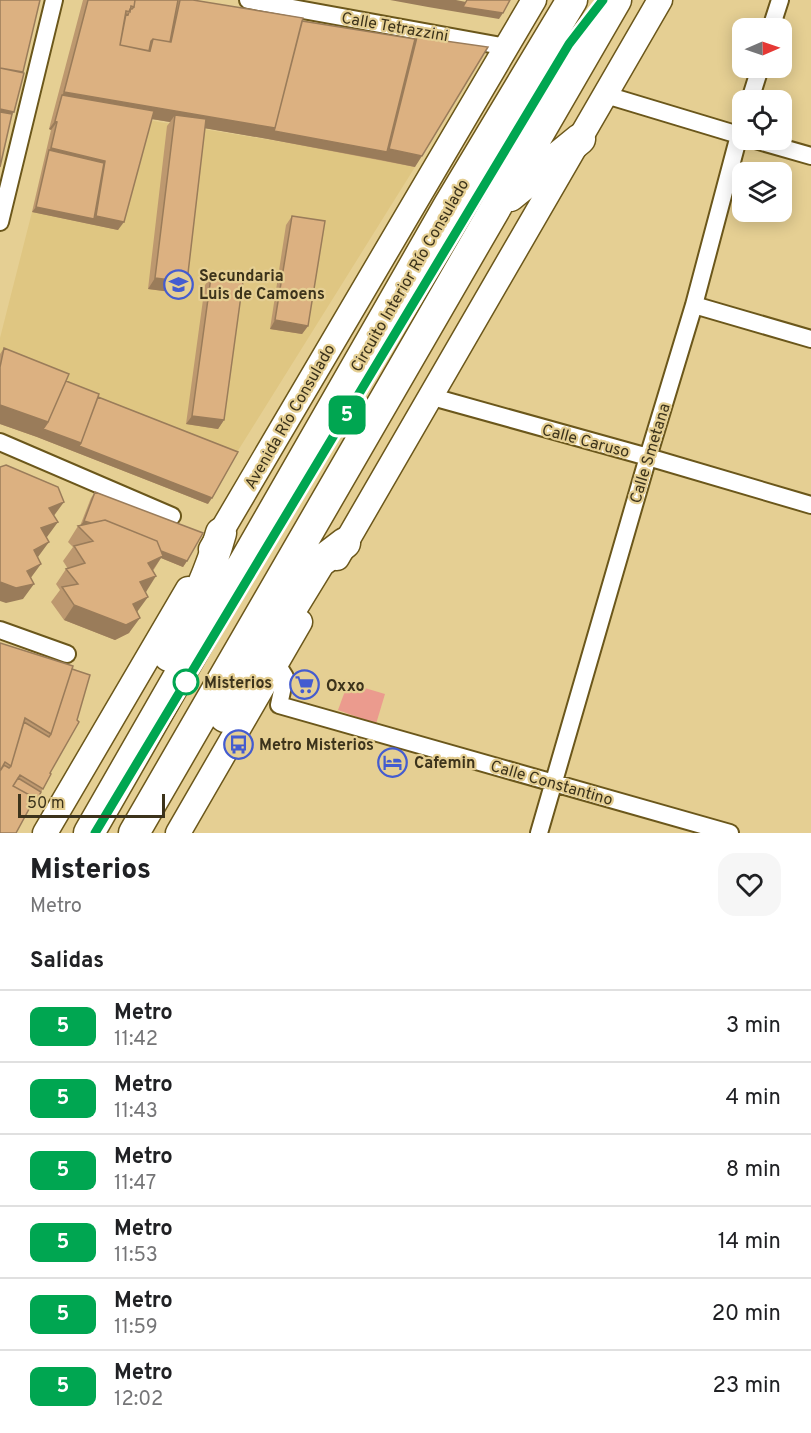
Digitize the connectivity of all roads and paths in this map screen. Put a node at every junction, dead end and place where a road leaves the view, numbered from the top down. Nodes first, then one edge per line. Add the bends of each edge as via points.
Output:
1 (54, 0) edge
2 (248, 0) edge
3 (534, 0) edge
4 (572, 0) edge
5 (616, 0) edge
6 (660, 0) edge
7 (780, 0) edge
8 (774, 18) edge
9 (507, 46) junction
10 (606, 95) junction
11 (732, 130) edge
12 (580, 139) junction
13 (740, 150) edge
14 (792, 150) edge
15 (811, 156) edge
16 (496, 208) junction
17 (0, 222) edge
18 (694, 305) junction
19 (811, 339) edge
20 (429, 396) junction
21 (0, 442) edge
22 (648, 457) junction
23 (811, 505) edge
24 (172, 516) dead end
25 (221, 533) junction
26 (345, 543) junction
27 (0, 630) edge
28 (67, 654) dead end
29 (275, 664) junction
30 (141, 741) junction
31 (553, 782) junction
32 (156, 796) junction
33 (45, 833) edge
34 (89, 833) edge
35 (134, 833) edge
36 (178, 833) edge
37 (538, 833) edge
38 (730, 833) edge

1 - 17 street
2 - 9 street, Calle Tetrazzini
3 - 9 main road, Avenida Río Consulado
4 - 30 highway, Circuito Interior Río Consulado via 449,205
5 - 16 highway
6 - 10 main road
7 - 8 street
9 - 25 main road, Avenida Río Consulado
10 - 11 street
10 - 12 main road
12 - 16 highway
12 - 20 main road
13 - 18 street, Calle Smetana
14 - 15 street
16 - 32 highway
18 - 19 street
18 - 22 street, Calle Smetana
20 - 22 street, Calle Caruso
20 - 26 main road
21 - 24 street
22 - 23 street, Calle Caruso
22 - 31 street, Calle Smetana
25 - 30 highway via 202,589 157,678
25 - 33 main road, Avenida Río Consulado
26 - 29 main road
26 - 32 highway via 320,562 220,724
27 - 28 street
29 - 31 street, Calle Constantino via 285,677 279,705
29 - 36 main road
30 - 34 highway, Circuito Interior Río Consulado
31 - 37 street, Calle Smetana
31 - 38 street, Calle Constantino
32 - 35 highway

